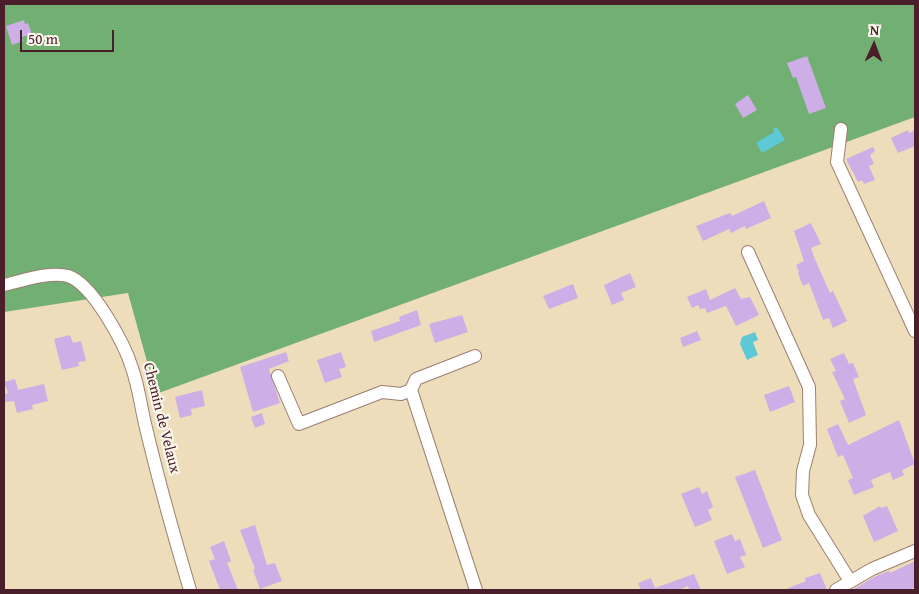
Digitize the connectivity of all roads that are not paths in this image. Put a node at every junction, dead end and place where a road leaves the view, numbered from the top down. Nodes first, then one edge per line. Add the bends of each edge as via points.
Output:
1 (841, 129) dead end
2 (748, 252) dead end
3 (4, 284) edge
4 (915, 331) edge
5 (474, 356) dead end
6 (278, 376) dead end
7 (411, 390) junction
8 (915, 551) edge
9 (850, 581) junction
10 (190, 590) edge
11 (476, 590) edge
12 (836, 590) edge

1 - 4 street via 837,162
2 - 9 street via 808,387 810,445 802,495 809,515
3 - 10 street, Chemin de Velaux via 47,276 68,276 84,288 104,314 133,369 152,453
5 - 7 street via 416,378
6 - 7 street via 299,424 382,392 401,394
7 - 11 street
8 - 9 street
9 - 12 street

